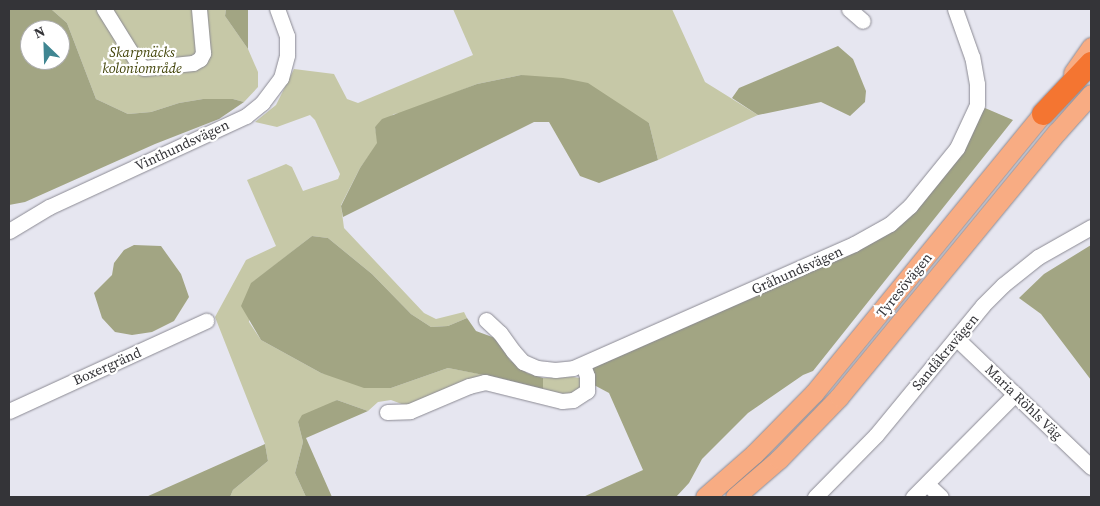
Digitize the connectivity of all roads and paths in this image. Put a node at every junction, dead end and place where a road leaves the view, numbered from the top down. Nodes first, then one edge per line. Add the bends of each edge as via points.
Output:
1 (104, 9) edge
2 (199, 9) edge
3 (277, 9) edge
4 (849, 9) edge
5 (954, 9) edge
6 (863, 21) dead end
7 (1091, 47) edge
8 (1091, 63) edge
9 (1091, 94) edge
10 (1043, 114) junction
11 (1091, 227) edge
12 (9, 231) edge
13 (486, 320) dead end
14 (206, 321) dead end
15 (956, 338) junction
16 (584, 365) junction
17 (1015, 394) junction
18 (9, 411) edge
19 (387, 412) dead end
20 (1091, 467) edge
21 (927, 484) junction
22 (705, 497) edge
23 (735, 497) edge
24 (815, 497) edge
25 (913, 497) edge
26 (941, 497) edge

1 - 2 street via 137,62 144,68 150,68 193,63 200,59 203,53
3 - 12 street, Vinthundsvägen via 287,36 287,55 281,78 262,103 246,116 49,207
4 - 6 street
5 - 16 street, Gråhundsvägen via 972,57 977,105 958,148 910,206 890,224 854,244
7 - 10 main road
8 - 10 highway, Tyresövägen
9 - 23 main road, Tyresövägen via 839,397
10 - 22 main road, Tyresövägen via 814,393 754,454
11 - 15 street, Sandåkravägen via 1023,268 983,305
13 - 16 street, Gråhundsvägen via 523,362 555,370
14 - 18 street, Boxergränd
15 - 17 street, Maria Röhls Väg
15 - 24 street, Sandåkravägen via 876,435
16 - 19 street via 587,392 573,400 562,401 485,382 410,411
17 - 20 street, Maria Röhls Väg
17 - 21 street
21 - 25 street
21 - 26 street

